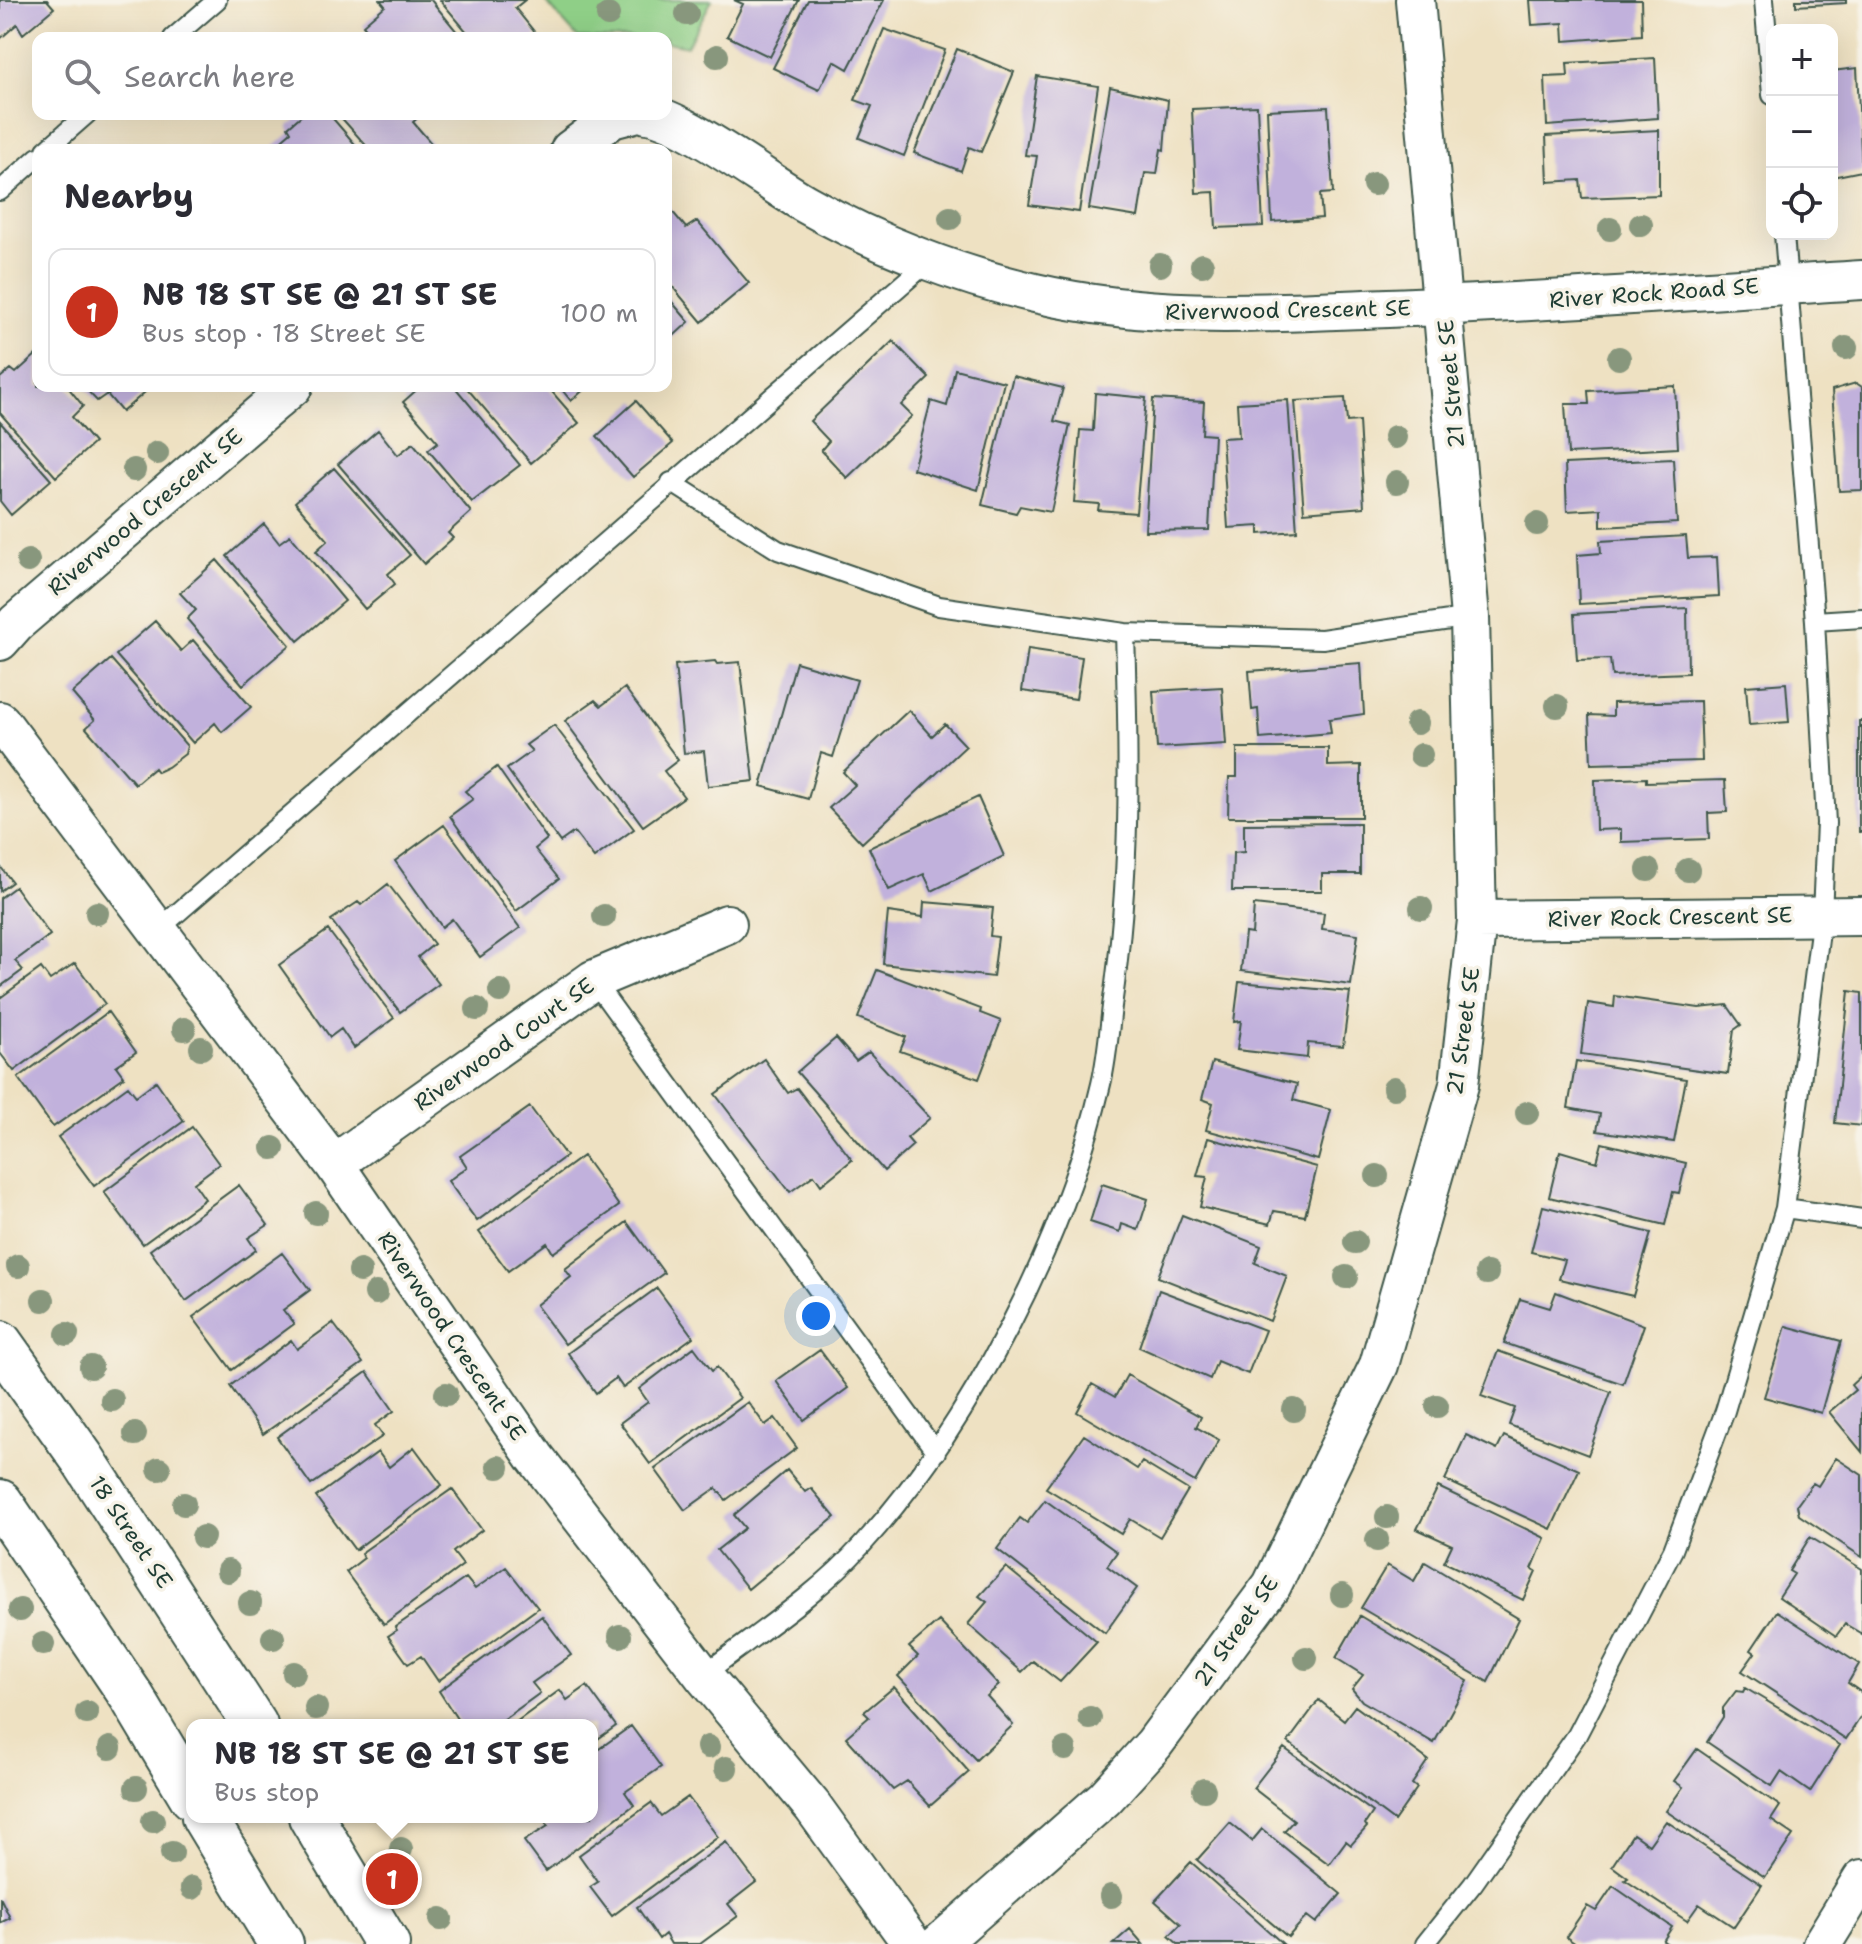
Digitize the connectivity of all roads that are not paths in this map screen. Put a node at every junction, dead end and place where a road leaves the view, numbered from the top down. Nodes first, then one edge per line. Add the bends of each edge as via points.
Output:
1 (217, 0) edge
2 (1415, 0) edge
3 (1764, 0) edge
4 (1766, 24) edge
5 (180, 32) edge
6 (80, 120) edge
7 (611, 120) edge
8 (664, 120) edge
9 (53, 144) edge
10 (578, 144) edge
11 (32, 162) edge
12 (0, 191) edge
13 (1784, 240) edge
14 (929, 261) junction
15 (1862, 280) edge
16 (1788, 285) junction
17 (1445, 306) junction
18 (286, 392) edge
19 (671, 482) junction
20 (1470, 617) junction
21 (1862, 618) edge
22 (1815, 621) junction
23 (1125, 633) junction
24 (0, 641) edge
25 (0, 721) edge
26 (1822, 915) junction
27 (1862, 916) edge
28 (1477, 920) junction
29 (727, 924) dead end
30 (159, 929) junction
31 (593, 980) junction
32 (334, 1164) junction
33 (1785, 1208) junction
34 (1862, 1219) edge
35 (0, 1343) edge
36 (936, 1452) junction
37 (0, 1502) edge
38 (703, 1675) junction
39 (251, 1719) edge
40 (186, 1787) edge
41 (208, 1823) edge
42 (315, 1823) edge
43 (1862, 1879) edge
44 (276, 1938) edge
45 (387, 1944) edge
46 (912, 1944) edge
47 (939, 1944) edge
48 (1425, 1944) edge
49 (1822, 1944) edge

1 - 5 lane
2 - 17 street, 21 Street SE
3 - 4 lane
6 - 9 lane
7 - 10 street
8 - 14 street, Riverwood Crescent SE via 809,206
11 - 12 lane
13 - 16 lane
14 - 17 street, Riverwood Crescent SE via 1033,293 1127,311 1212,315
14 - 19 lane
15 - 16 street, River Rock Road SE
16 - 17 street, River Rock Road SE
16 - 22 lane
17 - 20 street, 21 Street SE
18 - 24 street, Riverwood Crescent SE
19 - 23 lane via 778,550 939,606
19 - 30 lane
20 - 23 lane via 1322,639
20 - 28 street, 21 Street SE
21 - 22 lane
22 - 26 lane via 1826,823
23 - 36 lane via 1129,821 1123,932 1101,1083 1058,1223 991,1359
25 - 30 street, Riverwood Crescent SE
26 - 27 street, River Rock Crescent SE
26 - 28 street, River Rock Crescent SE
26 - 33 lane
28 - 47 street, 21 Street SE via 1459,1085 1379,1365 1272,1585 1154,1744 1105,1798
29 - 31 street, Riverwood Court SE
30 - 32 street, Riverwood Crescent SE
31 - 32 street, Riverwood Court SE
31 - 36 lane
32 - 38 street, Riverwood Crescent SE via 535,1457
33 - 34 lane
33 - 48 lane via 1725,1411 1673,1550 1577,1735
35 - 39 main road, 18 Street SE via 82,1458
36 - 38 lane via 861,1546 809,1594
37 - 40 main road
38 - 46 street, Riverwood Crescent SE via 813,1807
41 - 44 main road
42 - 45 main road
43 - 49 street

